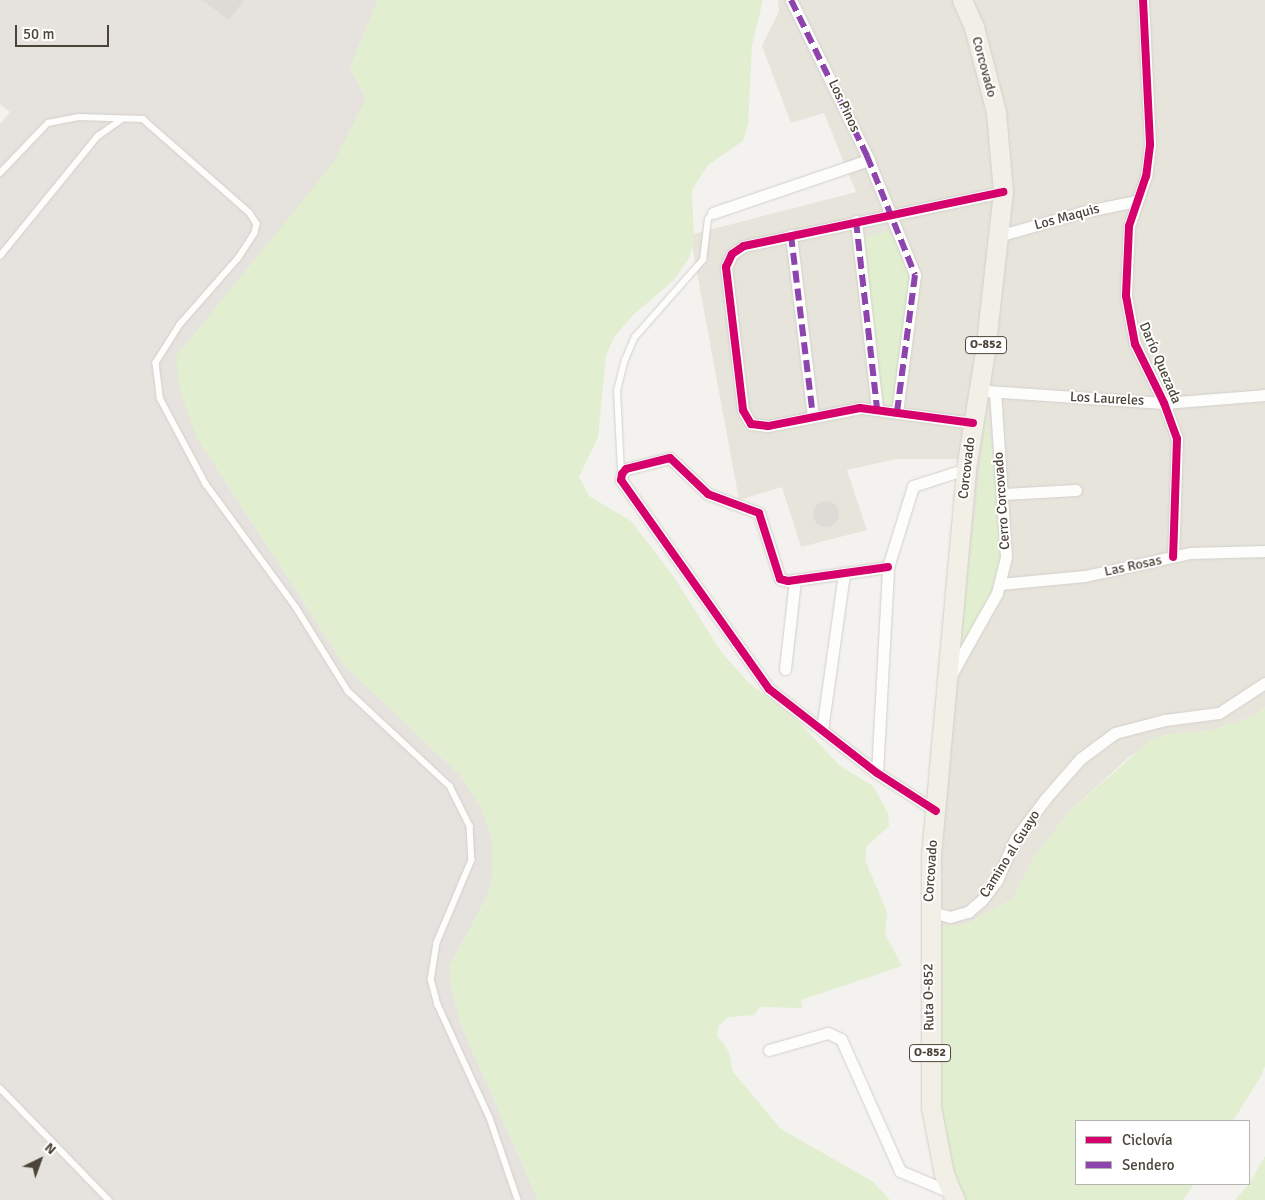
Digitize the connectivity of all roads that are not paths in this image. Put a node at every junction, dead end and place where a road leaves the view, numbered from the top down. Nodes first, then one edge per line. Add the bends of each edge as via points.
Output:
1 (791, 0) edge
2 (962, 0) edge
3 (1143, 0) edge
4 (143, 118) junction
5 (869, 160) junction
6 (0, 173) edge
7 (1003, 192) junction
8 (1136, 201) junction
9 (713, 213) joint
10 (890, 215) junction
11 (856, 222) junction
12 (791, 235) junction
13 (998, 236) junction
14 (0, 256) edge
15 (987, 390) junction
16 (1265, 395) edge
17 (1164, 403) junction
18 (877, 409) junction
19 (897, 412) junction
20 (813, 416) junction
21 (973, 423) junction
22 (966, 469) junction
23 (622, 474) junction
24 (1076, 490) dead end
25 (1003, 494) junction
26 (1265, 551) edge
27 (1173, 557) junction
28 (888, 567) junction
29 (844, 573) junction
30 (795, 580) junction
31 (1000, 584) junction
32 (785, 668) dead end
33 (1265, 683) edge
34 (946, 685) junction
35 (822, 730) junction
36 (877, 773) junction
37 (936, 811) junction
38 (928, 911) junction
39 (768, 1050) dead end
40 (0, 1088) edge
41 (953, 1196) edge
42 (109, 1200) edge
43 (518, 1200) edge

1 - 5 street, Los Pinos
2 - 7 main road, Corcovado / O-852 via 976,36 996,112
3 - 8 street, Darío Quezada via 1150,145 1146,176
4 - 6 lane via 78,117 48,123
4 - 14 lane via 118,120 98,136
4 - 43 lane via 250,213 257,224 255,233 238,259 180,325 156,362 160,398 206,484 296,607 348,691 450,786 470,826 472,860 437,943 431,979 438,1005 490,1118
5 - 9 street
5 - 10 street, Los Pinos
7 - 10 street
7 - 13 main road, Corcovado / O-852
8 - 13 street, Los Maquis via 1082,212
8 - 17 street, Darío Quezada via 1129,232 1126,309 1135,344
9 - 23 lane via 708,219 703,260 635,337 625,360 617,390
10 - 11 street
10 - 19 street, Los Pinos via 915,275
11 - 12 street
11 - 18 street
12 - 20 street
12 - 20 street via 734,251 727,262 728,282 746,418 751,424 763,427
13 - 15 main road, Corcovado / O-852
15 - 17 street, Los Laureles
15 - 21 main road, Corcovado / O-852
15 - 25 street, Cerro Corcovado
16 - 17 street, Los Laureles
17 - 27 street, Darío Quezada via 1178,447
18 - 19 street
18 - 20 street via 853,409
19 - 21 street
21 - 22 main road, Corcovado / O-852
22 - 28 street via 913,486
22 - 34 main road, Corcovado / O-852
23 - 30 street via 626,469 674,459 708,494 759,513 778,576
23 - 35 street via 621,480 768,689
24 - 25 street
25 - 31 street, Cerro Corcovado via 1007,546
26 - 27 street, Las Rosas via 1206,552
27 - 31 street, Las Rosas via 1085,576
28 - 29 street
28 - 36 street
29 - 30 street
29 - 35 street
30 - 32 street
31 - 34 street, Cerro Corcovado
33 - 38 street, Camino al Guayo via 1219,712 1165,720 1115,733 1080,759 1046,798 1015,839 997,880 982,900 968,912 950,917
34 - 37 main road, Corcovado / O-852
35 - 36 street
36 - 37 street
37 - 38 main road, Corcovado / O-852
38 - 41 main road, Ruta O-852 / O-852 via 931,1106
39 - 41 street via 828,1033 841,1039 900,1171
40 - 42 lane

